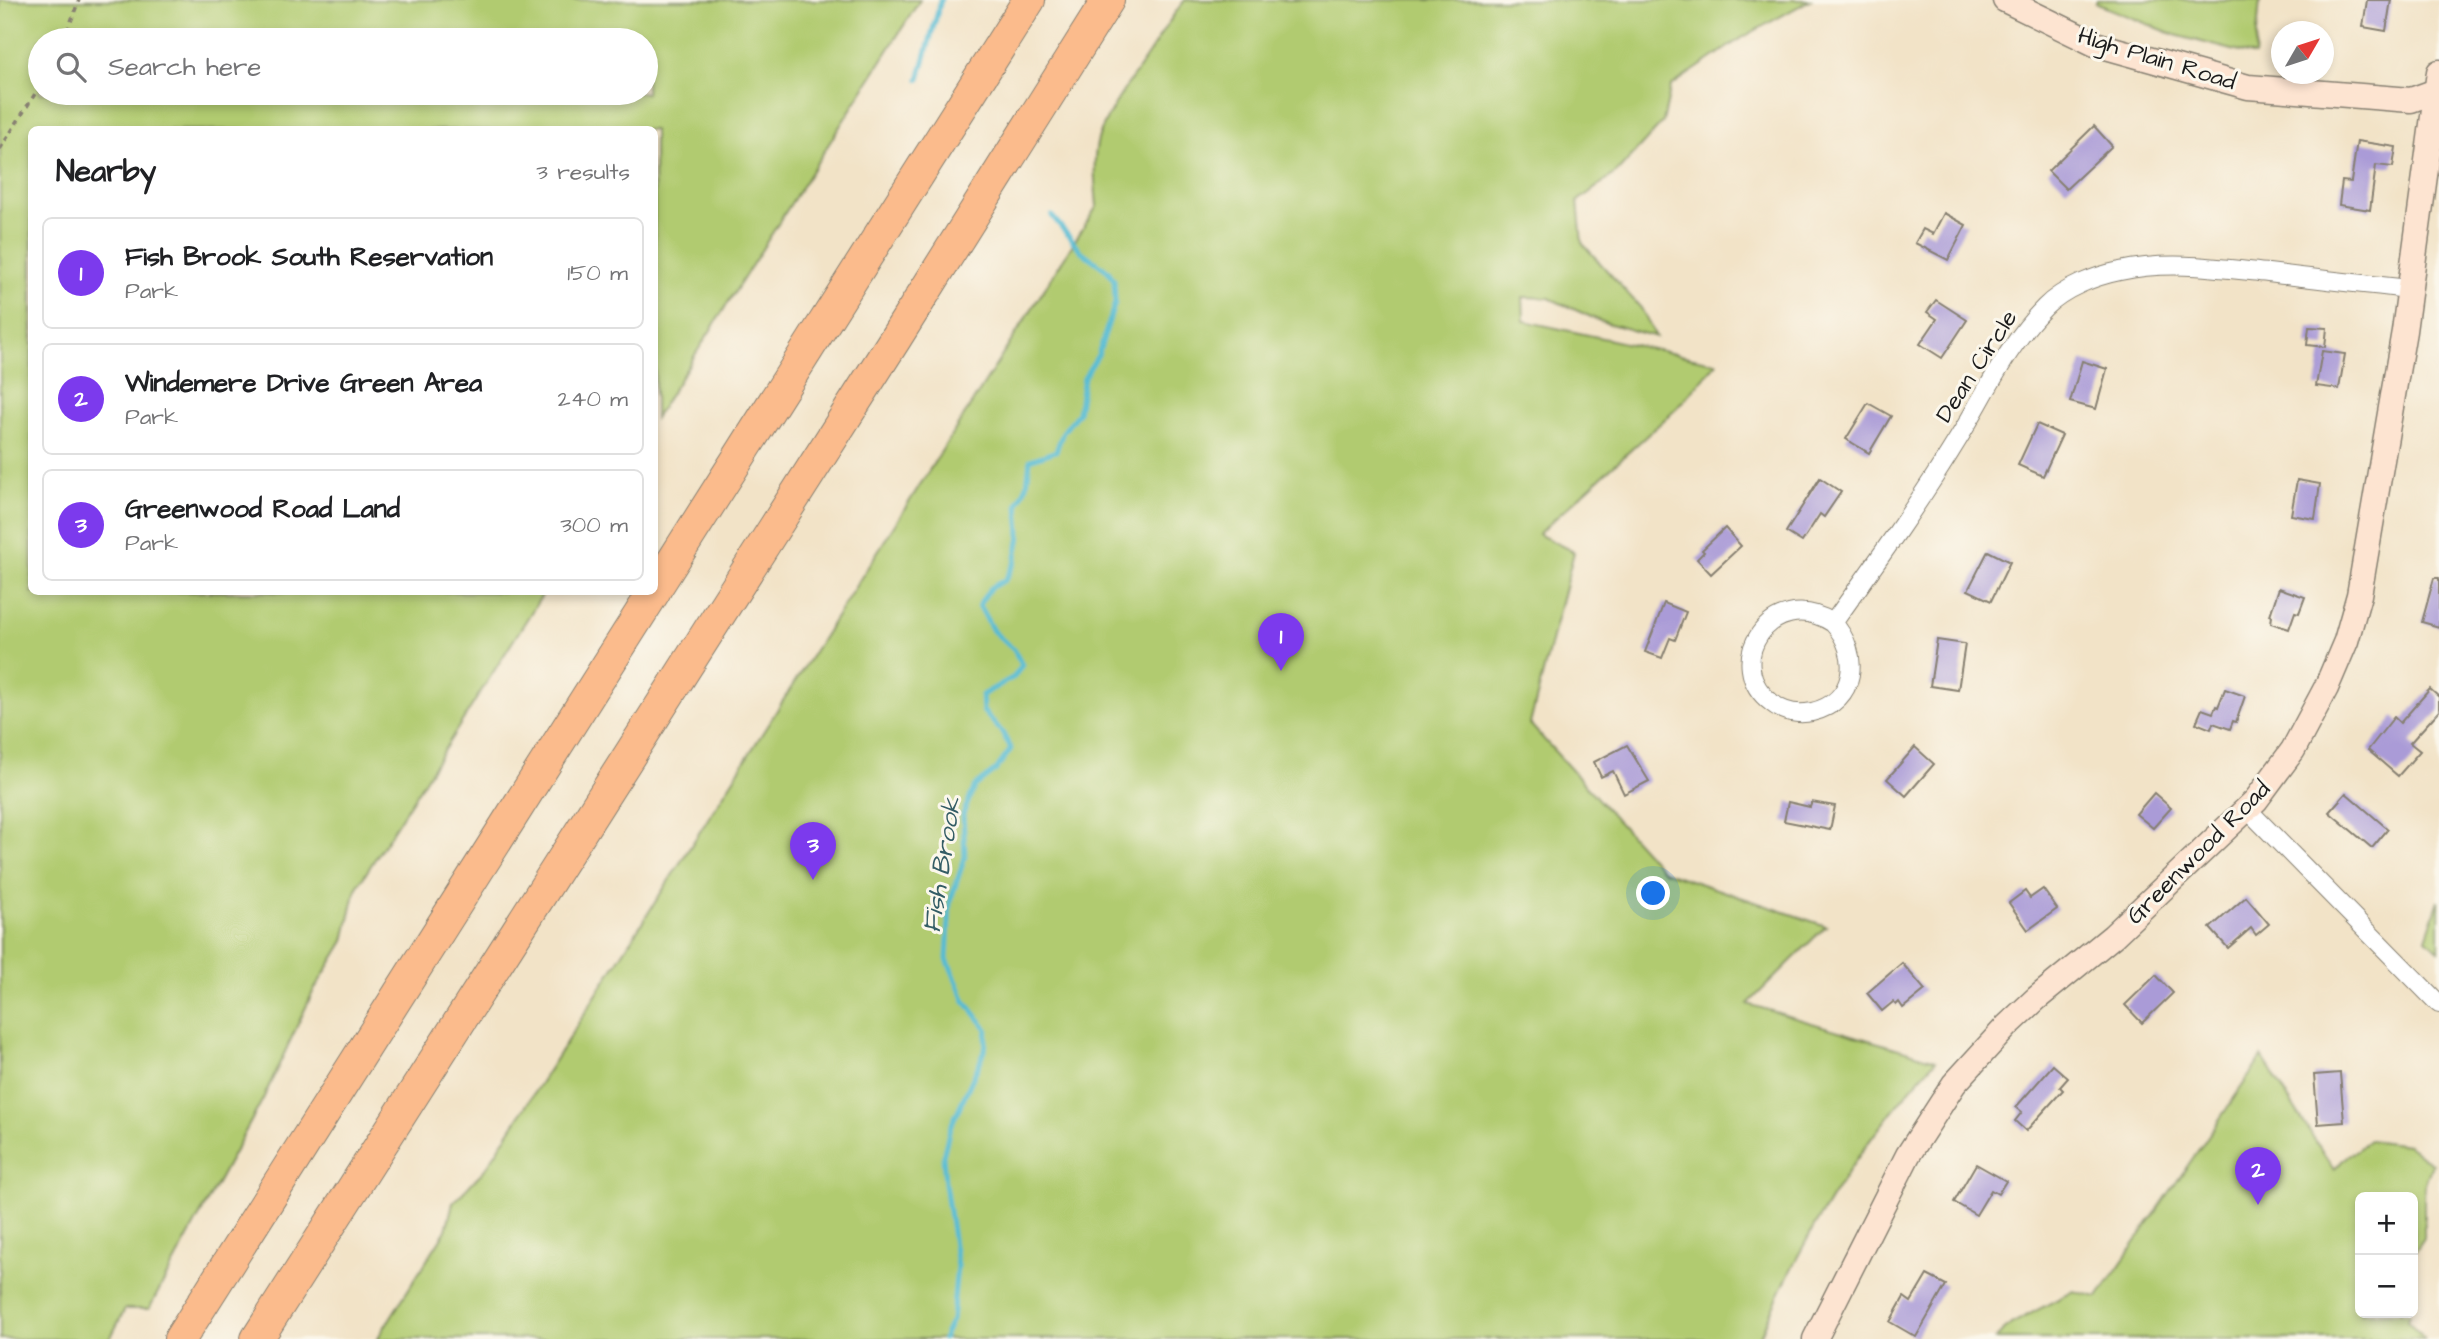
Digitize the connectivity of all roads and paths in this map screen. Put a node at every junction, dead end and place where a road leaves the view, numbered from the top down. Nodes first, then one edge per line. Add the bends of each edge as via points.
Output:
1 (79, 0) edge
2 (1029, 0) edge
3 (1108, 0) edge
4 (2005, 0) edge
5 (68, 28) edge
6 (2438, 84) edge
7 (28, 105) edge
8 (0, 149) edge
9 (2410, 289) junction
10 (658, 585) edge
11 (651, 595) edge
12 (1833, 623) junction
13 (2247, 809) junction
14 (2439, 1004) edge
15 (180, 1339) edge
16 (257, 1339) edge
17 (1815, 1339) edge

1 - 5 path
2 - 10 highway
3 - 16 highway
4 - 6 street, High Plain Road via 2095,44 2248,87 2411,100
6 - 9 street, Greenwood Road
7 - 8 path
9 - 12 street, Dean Circle via 2170,266 2122,270 2066,292 2047,305 2012,348 1898,534
9 - 13 street, Greenwood Road via 2359,595 2346,641 2292,750
11 - 15 highway
12 - 12 street via 1814,613 1793,612 1764,628 1751,657 1754,679 1765,698 1796,713 1819,710 1839,697 1852,665 1848,642
13 - 14 street
13 - 17 street, Greenwood Road via 2113,936 2007,1026 1954,1084 1908,1155

